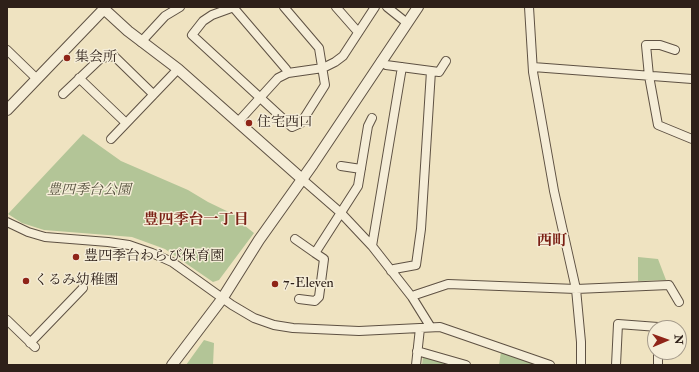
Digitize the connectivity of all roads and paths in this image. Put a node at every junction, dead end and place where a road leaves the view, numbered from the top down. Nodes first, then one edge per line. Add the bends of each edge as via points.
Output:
1 (180, 7) edge
2 (233, 7) edge
3 (284, 7) edge
4 (336, 7) edge
5 (375, 7) edge
6 (387, 7) edge
7 (418, 7) edge
8 (528, 7) edge
9 (104, 8) edge
10 (407, 23) junction
11 (358, 32) junction
12 (141, 42) junction
13 (7, 50) edge
14 (675, 50) dead end
15 (381, 61) junction
16 (446, 61) dead end
17 (402, 67) junction
18 (533, 67) junction
19 (323, 68) junction
20 (178, 69) junction
21 (431, 72) junction
22 (288, 73) junction
23 (649, 76) junction
24 (37, 78) junction
25 (79, 78) junction
26 (692, 79) edge
27 (63, 94) dead end
28 (154, 94) junction
29 (261, 96) junction
30 (7, 110) edge
31 (372, 118) dead end
32 (238, 122) junction
33 (126, 123) junction
34 (111, 139) dead end
35 (692, 139) edge
36 (341, 166) dead end
37 (361, 170) junction
38 (302, 179) junction
39 (341, 213) junction
40 (7, 222) edge
41 (296, 239) dead end
42 (372, 246) junction
43 (315, 253) junction
44 (391, 271) junction
45 (83, 288) dead end
46 (576, 289) junction
47 (412, 297) junction
48 (222, 298) junction
49 (299, 299) dead end
50 (679, 302) dead end
51 (7, 320) edge
52 (430, 326) junction
53 (647, 326) edge
54 (420, 328) junction
55 (417, 351) junction
56 (172, 365) edge
57 (416, 365) edge
58 (466, 365) edge
59 (550, 365) edge
60 (581, 365) edge
61 (616, 365) edge

1 - 12 street via 166,16
2 - 22 street
2 - 29 street via 212,15 192,35
3 - 19 street via 320,48
4 - 11 street
5 - 11 street
6 - 10 street
7 - 10 street
8 - 18 street
9 - 12 street
9 - 24 street
10 - 15 street
11 - 19 street via 343,56
12 - 20 street
13 - 24 street
14 - 23 street via 660,45 646,45
15 - 17 street via 386,65
15 - 38 street
16 - 21 street via 439,72
17 - 21 street
17 - 42 street
18 - 23 street
18 - 46 street via 554,191
19 - 22 street
19 - 29 street via 325,85 300,123 292,126
20 - 28 street
20 - 32 street
21 - 44 street via 421,229 416,265
22 - 29 street via 278,78
23 - 26 street
23 - 35 street via 658,125
24 - 30 street
25 - 27 street
25 - 28 street via 100,58 114,56
25 - 33 street
28 - 33 street
29 - 32 street
31 - 37 street via 368,126
32 - 38 street
33 - 34 street
36 - 37 street
37 - 39 street via 358,186
38 - 39 street
38 - 48 street
39 - 42 street
39 - 43 street
40 - 48 street via 45,237 129,245 152,253 172,262
41 - 43 street
42 - 44 street
43 - 49 street via 324,259 320,297 315,301
44 - 47 street
45 - 51 street via 33,345
46 - 47 street via 448,284
46 - 50 street via 669,286
46 - 60 street via 582,342
47 - 52 street
48 - 54 street via 254,318 293,328 359,331
48 - 56 street
52 - 54 street
52 - 59 street via 440,327
53 - 61 street via 618,324
54 - 55 street
55 - 57 street
55 - 58 street

